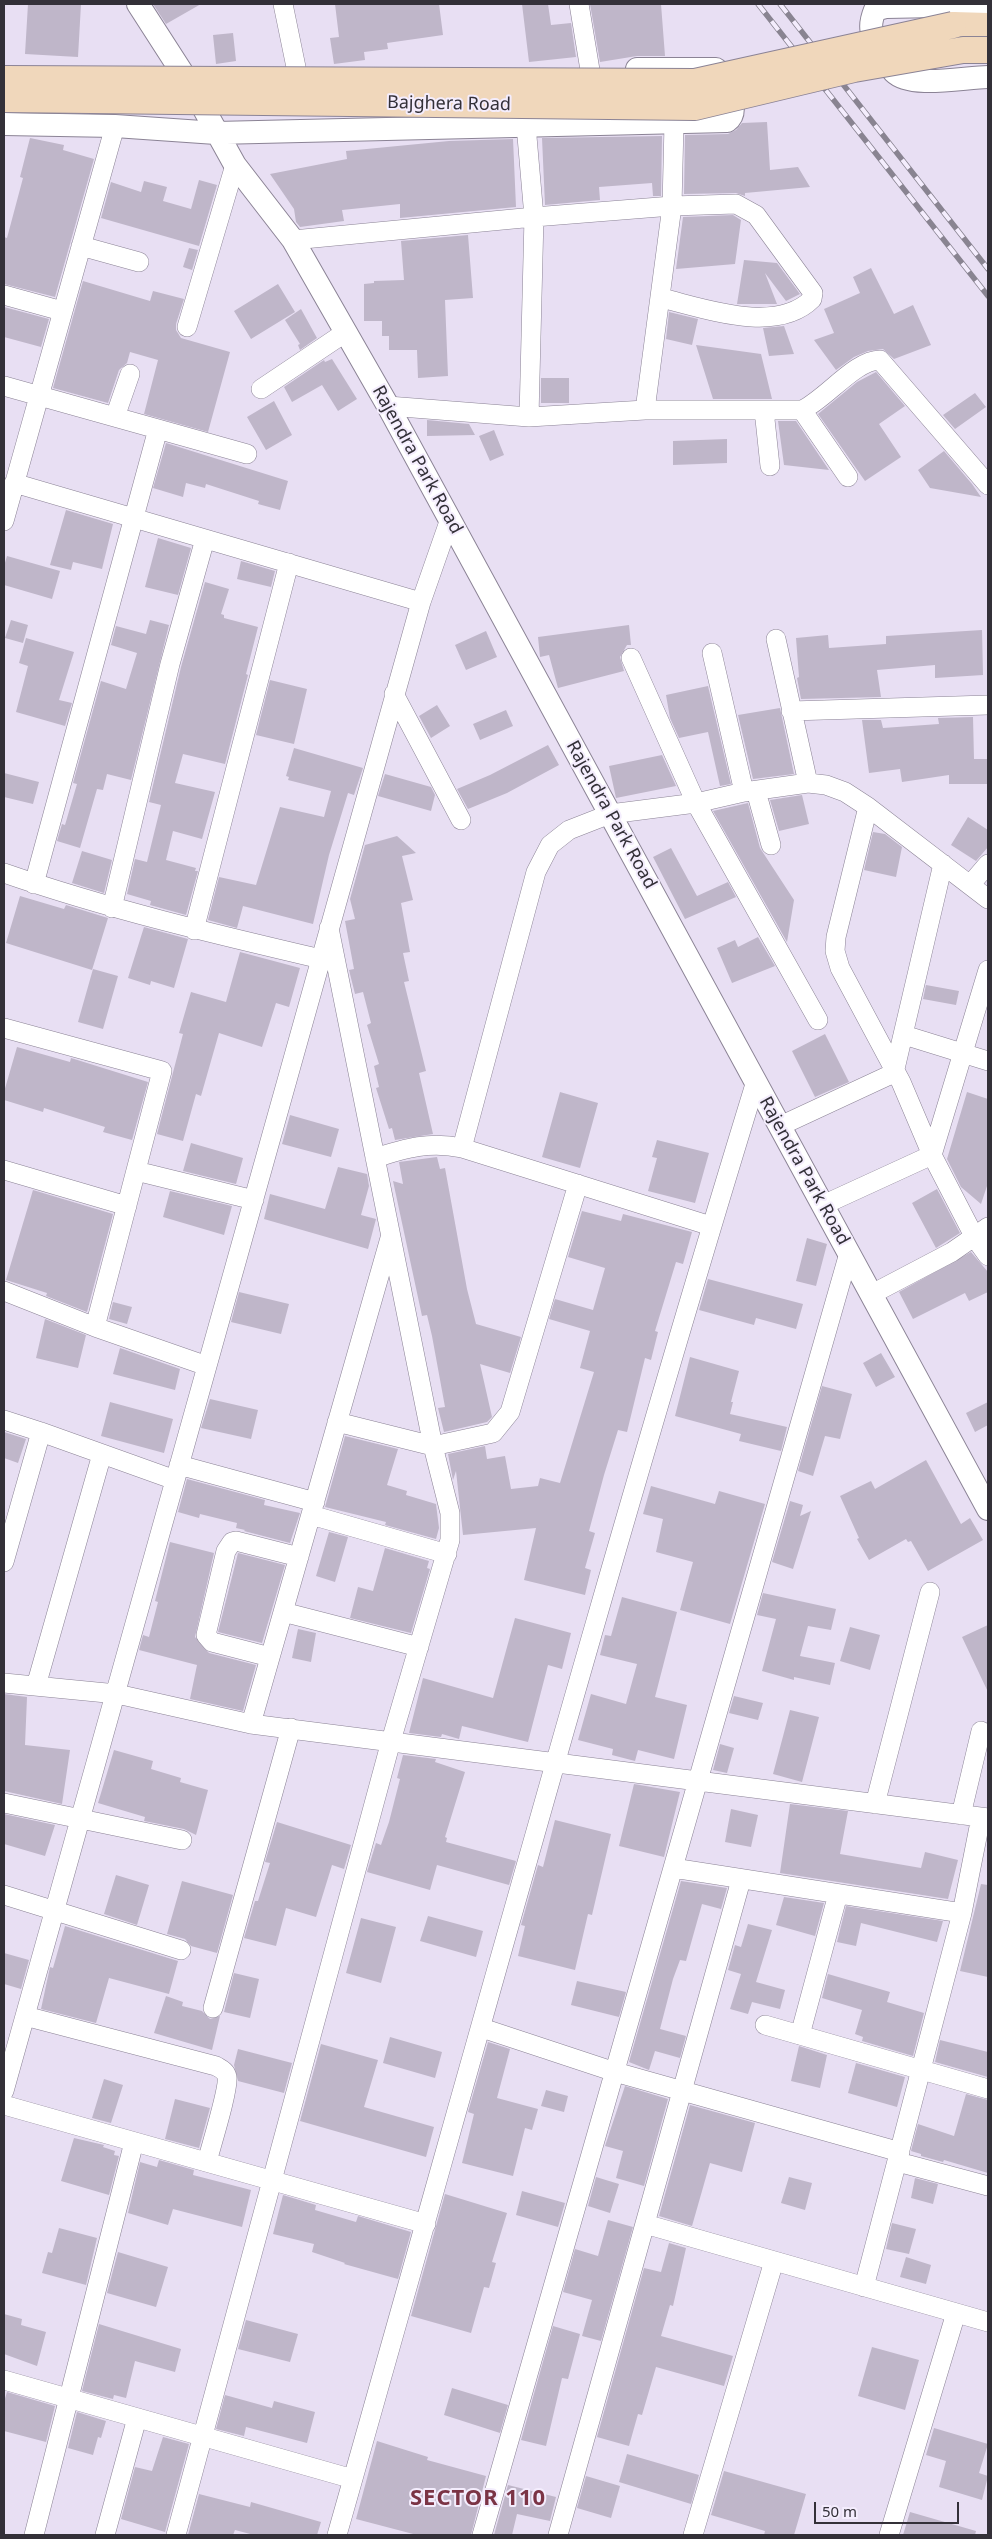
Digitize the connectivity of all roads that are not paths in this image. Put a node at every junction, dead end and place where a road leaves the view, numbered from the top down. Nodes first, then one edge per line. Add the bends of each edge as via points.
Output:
1 (138, 4) edge
2 (283, 4) edge
3 (579, 4) edge
4 (988, 5) edge
5 (875, 7) edge
6 (988, 26) edge
7 (988, 50) edge
8 (4, 68) edge
9 (590, 70) junction
10 (297, 72) junction
11 (183, 73) junction
12 (988, 78) edge
13 (4, 79) edge
14 (4, 99) edge
15 (4, 124) edge
16 (674, 124) junction
17 (526, 125) junction
18 (115, 126) junction
19 (216, 133) junction
20 (235, 165) junction
21 (672, 206) junction
22 (534, 217) junction
23 (293, 240) junction
24 (81, 246) junction
25 (139, 262) dead end
26 (4, 295) edge
27 (661, 298) junction
28 (62, 311) junction
29 (187, 327) dead end
30 (346, 332) junction
31 (130, 374) dead end
32 (4, 386) edge
33 (261, 389) dead end
34 (38, 396) junction
35 (388, 406) junction
36 (645, 410) junction
37 (764, 410) junction
38 (802, 410) junction
39 (115, 417) junction
40 (529, 417) junction
41 (158, 429) junction
42 (247, 454) dead end
43 (770, 466) dead end
44 (848, 477) dead end
45 (14, 483) junction
46 (988, 484) edge
47 (4, 515) edge
48 (134, 518) junction
49 (450, 519) junction
50 (205, 539) junction
51 (289, 564) junction
52 (420, 602) junction
53 (776, 639) dead end
54 (712, 653) dead end
55 (631, 658) dead end
56 (394, 694) junction
57 (988, 705) edge
58 (791, 711) junction
59 (808, 783) junction
60 (750, 792) junction
61 (696, 803) junction
62 (868, 807) junction
63 (610, 814) junction
64 (461, 820) dead end
65 (771, 846) dead end
66 (943, 864) junction
67 (988, 864) edge
68 (4, 873) edge
69 (34, 884) junction
70 (970, 885) junction
71 (988, 899) edge
72 (112, 908) junction
73 (329, 928) junction
74 (194, 930) junction
75 (321, 959) junction
76 (988, 970) edge
77 (818, 1020) dead end
78 (4, 1028) edge
79 (904, 1035) junction
80 (962, 1054) junction
81 (988, 1061) edge
82 (894, 1073) junction
83 (756, 1081) junction
84 (780, 1126) junction
85 (462, 1148) junction
86 (932, 1155) junction
87 (376, 1158) junction
88 (4, 1170) edge
89 (136, 1171) junction
90 (578, 1184) junction
91 (254, 1200) junction
92 (823, 1205) junction
93 (127, 1206) junction
94 (711, 1226) junction
95 (982, 1233) edge
96 (391, 1234) junction
97 (849, 1253) junction
98 (988, 1256) edge
99 (4, 1291) edge
100 (872, 1294) junction
101 (96, 1327) junction
102 (207, 1366) junction
103 (4, 1420) edge
104 (337, 1422) junction
105 (41, 1432) junction
106 (433, 1446) junction
107 (102, 1454) junction
108 (177, 1473) junction
109 (313, 1508) junction
110 (988, 1509) edge
111 (447, 1554) junction
112 (299, 1557) junction
113 (4, 1562) edge
114 (930, 1592) dead end
115 (283, 1612) junction
116 (419, 1647) junction
117 (270, 1656) junction
118 (4, 1683) edge
119 (36, 1686) junction
120 (117, 1694) junction
121 (251, 1724) junction
122 (291, 1728) junction
123 (981, 1731) dead end
124 (391, 1741) junction
125 (557, 1763) junction
126 (698, 1781) junction
127 (4, 1803) edge
128 (875, 1804) junction
129 (961, 1815) junction
130 (81, 1817) junction
131 (984, 1818) edge
132 (182, 1840) dead end
133 (673, 1868) junction
134 (741, 1880) junction
135 (838, 1894) junction
136 (4, 1895) edge
137 (54, 1911) junction
138 (962, 1913) junction
139 (181, 1950) dead end
140 (213, 2008) dead end
141 (25, 2016) junction
142 (765, 2025) dead end
143 (482, 2028) junction
144 (800, 2035) junction
145 (922, 2069) junction
146 (615, 2072) junction
147 (988, 2089) edge
148 (682, 2090) junction
149 (4, 2091) edge
150 (4, 2105) edge
151 (134, 2142) junction
152 (899, 2157) junction
153 (206, 2162) junction
154 (272, 2181) junction
155 (988, 2186) edge
156 (426, 2224) junction
157 (645, 2224) junction
158 (774, 2261) junction
159 (864, 2287) junction
160 (956, 2313) junction
161 (988, 2322) edge
162 (4, 2380) edge
163 (68, 2398) junction
164 (137, 2418) junction
165 (203, 2436) junction
166 (353, 2480) junction
167 (34, 2535) edge
168 (105, 2535) edge
169 (176, 2535) edge
170 (338, 2535) edge
171 (482, 2535) edge
172 (558, 2535) edge
173 (693, 2535) edge
174 (889, 2535) edge

1 - 11 street, Rajendra Park Road
2 - 10 street
3 - 9 street
4 - 5 street
5 - 12 street via 870,32 893,71 902,78 927,81
6 - 13 main road, Bajghera Road, bridge via 953,25 695,82
7 - 14 main road, Bajghera Road, bridge via 963,50 854,69 695,107
8 - 11 street
9 - 10 street
9 - 16 street via 709,68 721,73 734,111 732,117 727,121
10 - 11 street
11 - 19 street, Rajendra Park Road
15 - 18 street
16 - 17 street
16 - 21 street
17 - 19 street
17 - 22 street
18 - 19 street
18 - 24 street
19 - 20 street, Rajendra Park Road
20 - 23 street, Rajendra Park Road
20 - 29 street
21 - 22 street
21 - 27 street
21 - 27 street via 736,204 746,207 756,215 813,293 806,306 774,317 754,318
22 - 23 street
22 - 40 street
23 - 30 street, Rajendra Park Road
24 - 25 street
24 - 28 street
26 - 28 street
27 - 36 street
28 - 34 street
30 - 33 street
30 - 35 street, Rajendra Park Road
31 - 39 street
32 - 34 street
34 - 39 street
34 - 45 street
35 - 40 street
35 - 49 street, Rajendra Park Road
36 - 37 street
36 - 40 street
37 - 38 street
37 - 43 street
38 - 44 street
38 - 46 street via 862,365 880,360
39 - 41 street
41 - 42 street
41 - 48 street
45 - 47 street
45 - 48 street
48 - 50 street
48 - 69 street
49 - 52 street
49 - 63 street, Rajendra Park Road
50 - 51 street
50 - 72 street via 170,664
51 - 52 street
51 - 74 street
52 - 56 street
53 - 58 street
54 - 60 street
55 - 61 street
56 - 64 street
56 - 73 street
57 - 58 street
58 - 59 street
59 - 60 street
59 - 62 street via 846,792
60 - 61 street
60 - 65 street
61 - 63 street
61 - 77 street
62 - 66 street
62 - 82 street via 836,937 836,951 840,968
63 - 83 street, Rajendra Park Road
63 - 85 street via 569,830 550,845 536,872
66 - 70 street
66 - 79 street
67 - 70 street
68 - 69 street
69 - 72 street
70 - 71 street
72 - 74 street
73 - 75 street
73 - 87 street
74 - 75 street
75 - 91 street
76 - 80 street
78 - 89 street via 162,1071
79 - 80 street
79 - 82 street
80 - 81 street
80 - 86 street
82 - 84 street
82 - 86 street via 901,1082
83 - 84 street, Rajendra Park Road
83 - 94 street
84 - 92 street, Rajendra Park Road
85 - 87 street via 442,1144 405,1148
85 - 90 street
86 - 92 street
86 - 95 street
87 - 96 street
88 - 93 street
89 - 91 street
89 - 93 street
90 - 94 street
90 - 106 street via 510,1412 493,1433
91 - 102 street
92 - 97 street, Rajendra Park Road
93 - 101 street
94 - 125 street
95 - 98 street
95 - 100 street
96 - 104 street
96 - 106 street
97 - 100 street, Rajendra Park Road
97 - 126 street
99 - 101 street
100 - 110 street, Rajendra Park Road
101 - 102 street
102 - 108 street
103 - 105 street
104 - 106 street
104 - 109 street
105 - 107 street
105 - 113 street
106 - 111 street via 450,1513
107 - 108 street
107 - 119 street
108 - 109 street
108 - 120 street
109 - 111 street
109 - 112 street
111 - 116 street
112 - 115 street
112 - 117 street via 236,1541 226,1551 206,1635 212,1642
114 - 128 street
115 - 116 street
115 - 117 street
116 - 124 street
117 - 121 street
118 - 119 street
119 - 120 street
120 - 121 street
120 - 130 street
121 - 122 street
122 - 124 street
122 - 140 street
123 - 129 street
124 - 125 street
124 - 154 street
125 - 126 street
125 - 143 street
126 - 128 street
126 - 133 street
127 - 130 street
128 - 129 street
129 - 131 street
130 - 132 street
130 - 137 street
131 - 138 street
133 - 134 street
133 - 146 street
134 - 135 street
134 - 148 street
135 - 138 street
135 - 144 street
136 - 137 street
137 - 139 street
137 - 141 street
138 - 145 street
141 - 149 street
141 - 153 street via 224,2070 227,2077 225,2090
142 - 144 street
143 - 146 street
143 - 156 street
144 - 145 street
145 - 147 street
145 - 152 street
146 - 148 street
146 - 171 street
148 - 152 street
148 - 157 street
150 - 151 street
151 - 153 street
151 - 163 street
152 - 155 street
152 - 159 street
153 - 154 street
154 - 156 street
154 - 165 street
156 - 166 street
157 - 158 street
157 - 172 street
158 - 159 street
158 - 173 street
159 - 160 street
160 - 161 street
160 - 174 street
162 - 163 street
163 - 164 street
163 - 167 street
164 - 165 street
164 - 168 street
165 - 166 street
165 - 169 street
166 - 170 street

